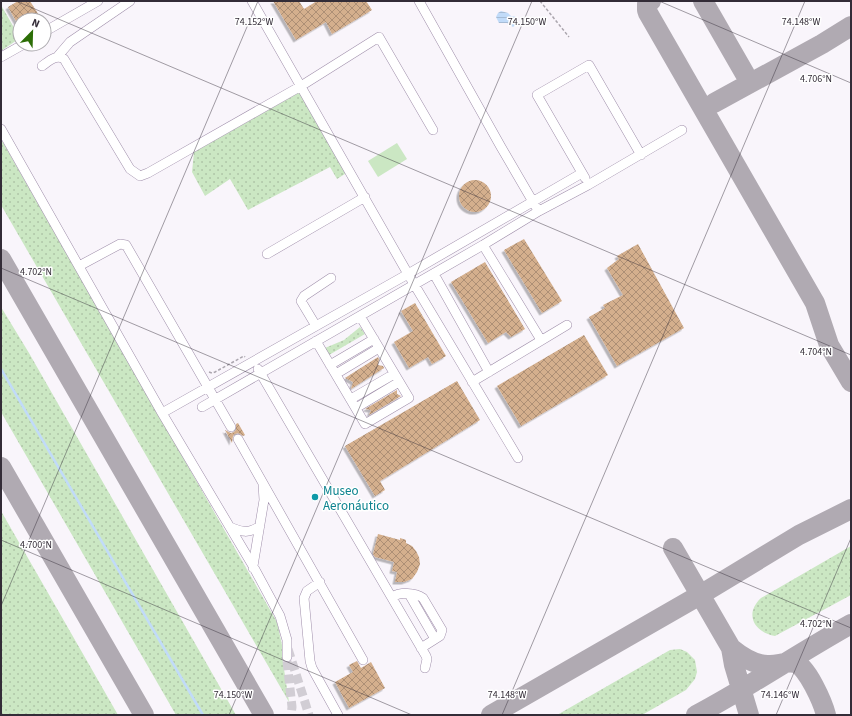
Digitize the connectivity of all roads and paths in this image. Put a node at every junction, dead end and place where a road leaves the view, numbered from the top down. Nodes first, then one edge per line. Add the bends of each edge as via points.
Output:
1 (98, 1) edge
2 (130, 1) edge
3 (252, 1) edge
4 (419, 1) edge
5 (540, 1) edge
6 (52, 27) edge
7 (569, 37) dead end
8 (12, 51) edge
9 (58, 56) junction
10 (1, 57) edge
11 (42, 66) dead end
12 (301, 86) junction
13 (1, 129) edge
14 (433, 130) dead end
15 (682, 130) dead end
16 (641, 154) junction
17 (582, 173) junction
18 (588, 185) junction
19 (365, 197) junction
20 (533, 201) junction
21 (539, 211) junction
22 (483, 245) junction
23 (267, 254) dead end
24 (78, 266) junction
25 (408, 274) junction
26 (434, 274) junction
27 (331, 278) dead end
28 (414, 285) junction
29 (360, 316) junction
30 (566, 325) dead end
31 (316, 326) junction
32 (374, 339) junction
33 (541, 340) junction
34 (316, 341) junction
35 (379, 348) junction
36 (254, 361) junction
37 (330, 365) junction
38 (489, 372) junction
39 (260, 373) junction
40 (336, 374) junction
41 (394, 374) junction
42 (399, 382) junction
43 (472, 382) junction
44 (208, 386) junction
45 (351, 399) junction
46 (216, 400) junction
47 (202, 407) dead end
48 (356, 408) junction
49 (162, 413) junction
50 (231, 427) dead end
51 (238, 439) dead end
52 (518, 458) dead end
53 (263, 480) junction
54 (280, 512) junction
55 (262, 514) junction
56 (260, 526) junction
57 (230, 527) junction
58 (253, 566) junction
59 (320, 582) junction
60 (392, 597) junction
61 (421, 648) junction
62 (287, 651) tunnel mouth
63 (363, 660) dead end
64 (425, 668) dead end
65 (338, 715) edge

1 - 6 street
2 - 9 street via 70,42
3 - 12 street
4 - 20 street
5 - 7 path
8 - 10 street
9 - 11 street
9 - 12 street via 68,62 130,169 140,176
12 - 14 street via 379,37
12 - 19 street
13 - 24 street
15 - 16 street
16 - 17 street via 589,65 537,95
16 - 18 street
17 - 18 street
17 - 20 street
18 - 21 street
19 - 23 street
19 - 25 street
20 - 21 street
20 - 25 street
21 - 22 street
22 - 26 street
22 - 33 street
24 - 44 street via 120,244 126,245
24 - 49 street
25 - 28 street
25 - 31 street
26 - 28 street
26 - 38 street
27 - 31 street via 304,296 301,301
28 - 29 street
28 - 43 street
29 - 32 street
29 - 34 street
30 - 33 street
31 - 36 street
32 - 35 street
32 - 37 street
33 - 38 street
34 - 37 street
34 - 39 street
35 - 40 street
35 - 41 street
36 - 39 street
36 - 44 street
37 - 40 street
38 - 43 street
39 - 46 street
39 - 60 street
40 - 45 street
41 - 42 street
41 - 45 street
42 - 48 street
42 - 48 street via 409,398 365,424
43 - 52 street
44 - 46 street
44 - 49 street
45 - 48 street
46 - 47 street
46 - 50 street
49 - 57 street
51 - 53 street
53 - 54 street
53 - 55 street
54 - 55 street
54 - 59 street
55 - 56 street
56 - 57 street via 253,531 244,532
56 - 58 street
57 - 58 street
58 - 62 street via 280,616
59 - 63 street
59 - 65 street via 307,591 304,598 310,661 315,675
60 - 61 street
60 - 61 street via 409,594 435,639
61 - 64 street via 427,659

